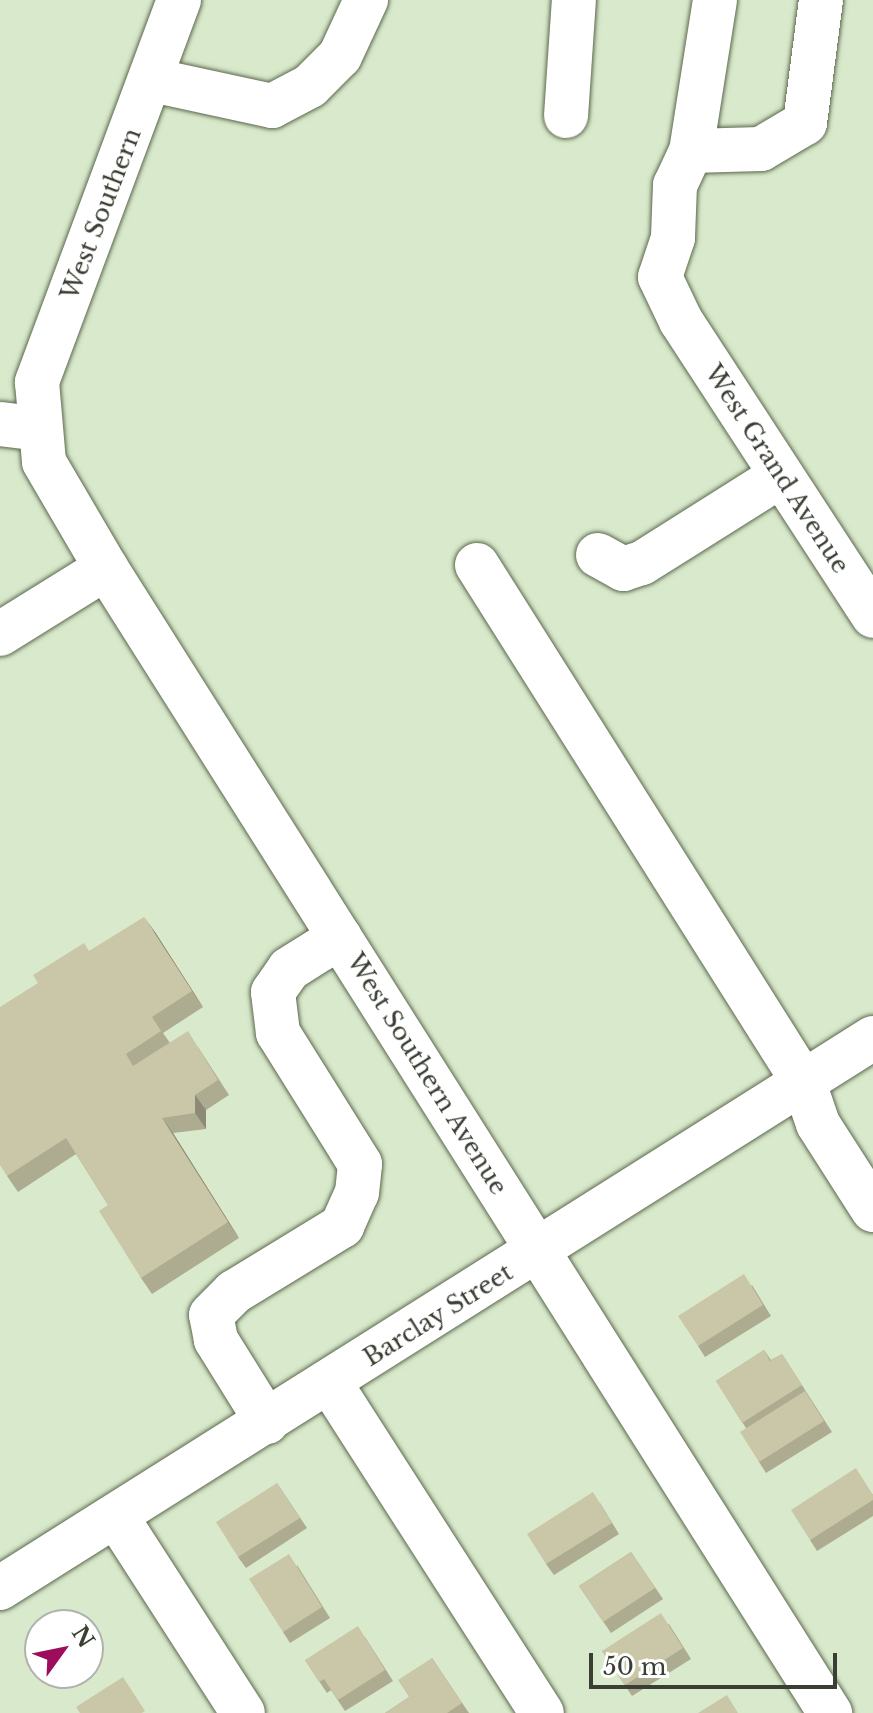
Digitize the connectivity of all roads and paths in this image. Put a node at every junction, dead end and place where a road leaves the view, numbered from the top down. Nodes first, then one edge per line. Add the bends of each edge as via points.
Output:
1 (179, 0) edge
2 (366, 0) edge
3 (574, 0) edge
4 (715, 0) edge
5 (821, 0) edge
6 (152, 80) junction
7 (566, 116) dead end
8 (691, 151) junction
9 (19, 427) edge
10 (780, 476) junction
11 (598, 555) dead end
12 (477, 565) dead end
13 (106, 568) junction
14 (873, 616) edge
15 (0, 634) edge
16 (340, 937) junction
17 (873, 1038) edge
18 (804, 1083) junction
19 (873, 1210) edge
20 (539, 1251) junction
21 (330, 1383) junction
22 (267, 1422) junction
23 (116, 1516) junction
24 (0, 1588) edge
25 (243, 1713) edge
26 (542, 1713) edge
27 (830, 1713) edge

1 - 6 street, West Southern
2 - 6 street via 340,56 310,86 272,106
3 - 7 street
4 - 8 street
5 - 8 street via 805,123 761,149
6 - 9 street, West Southern
8 - 10 street, West Grand Avenue via 675,185 673,238 660,277 681,321
9 - 13 street, West Southern Avenue
10 - 11 street via 642,563 623,569
10 - 14 street, West Grand Avenue
12 - 18 street
13 - 15 street
13 - 16 street, West Southern Avenue
16 - 20 street, West Southern Avenue
16 - 22 street via 289,969 273,992 278,1033 360,1164 357,1193 342,1226 234,1292 211,1315 216,1340
17 - 18 street, Barclay Street
18 - 19 street via 818,1124
18 - 20 street, Barclay Street
20 - 21 street, Barclay Street
20 - 27 street, West Southern Avenue
21 - 22 street, Barclay Street
21 - 26 street
22 - 23 street, Barclay Street
23 - 24 street, Barclay Street
23 - 25 street

